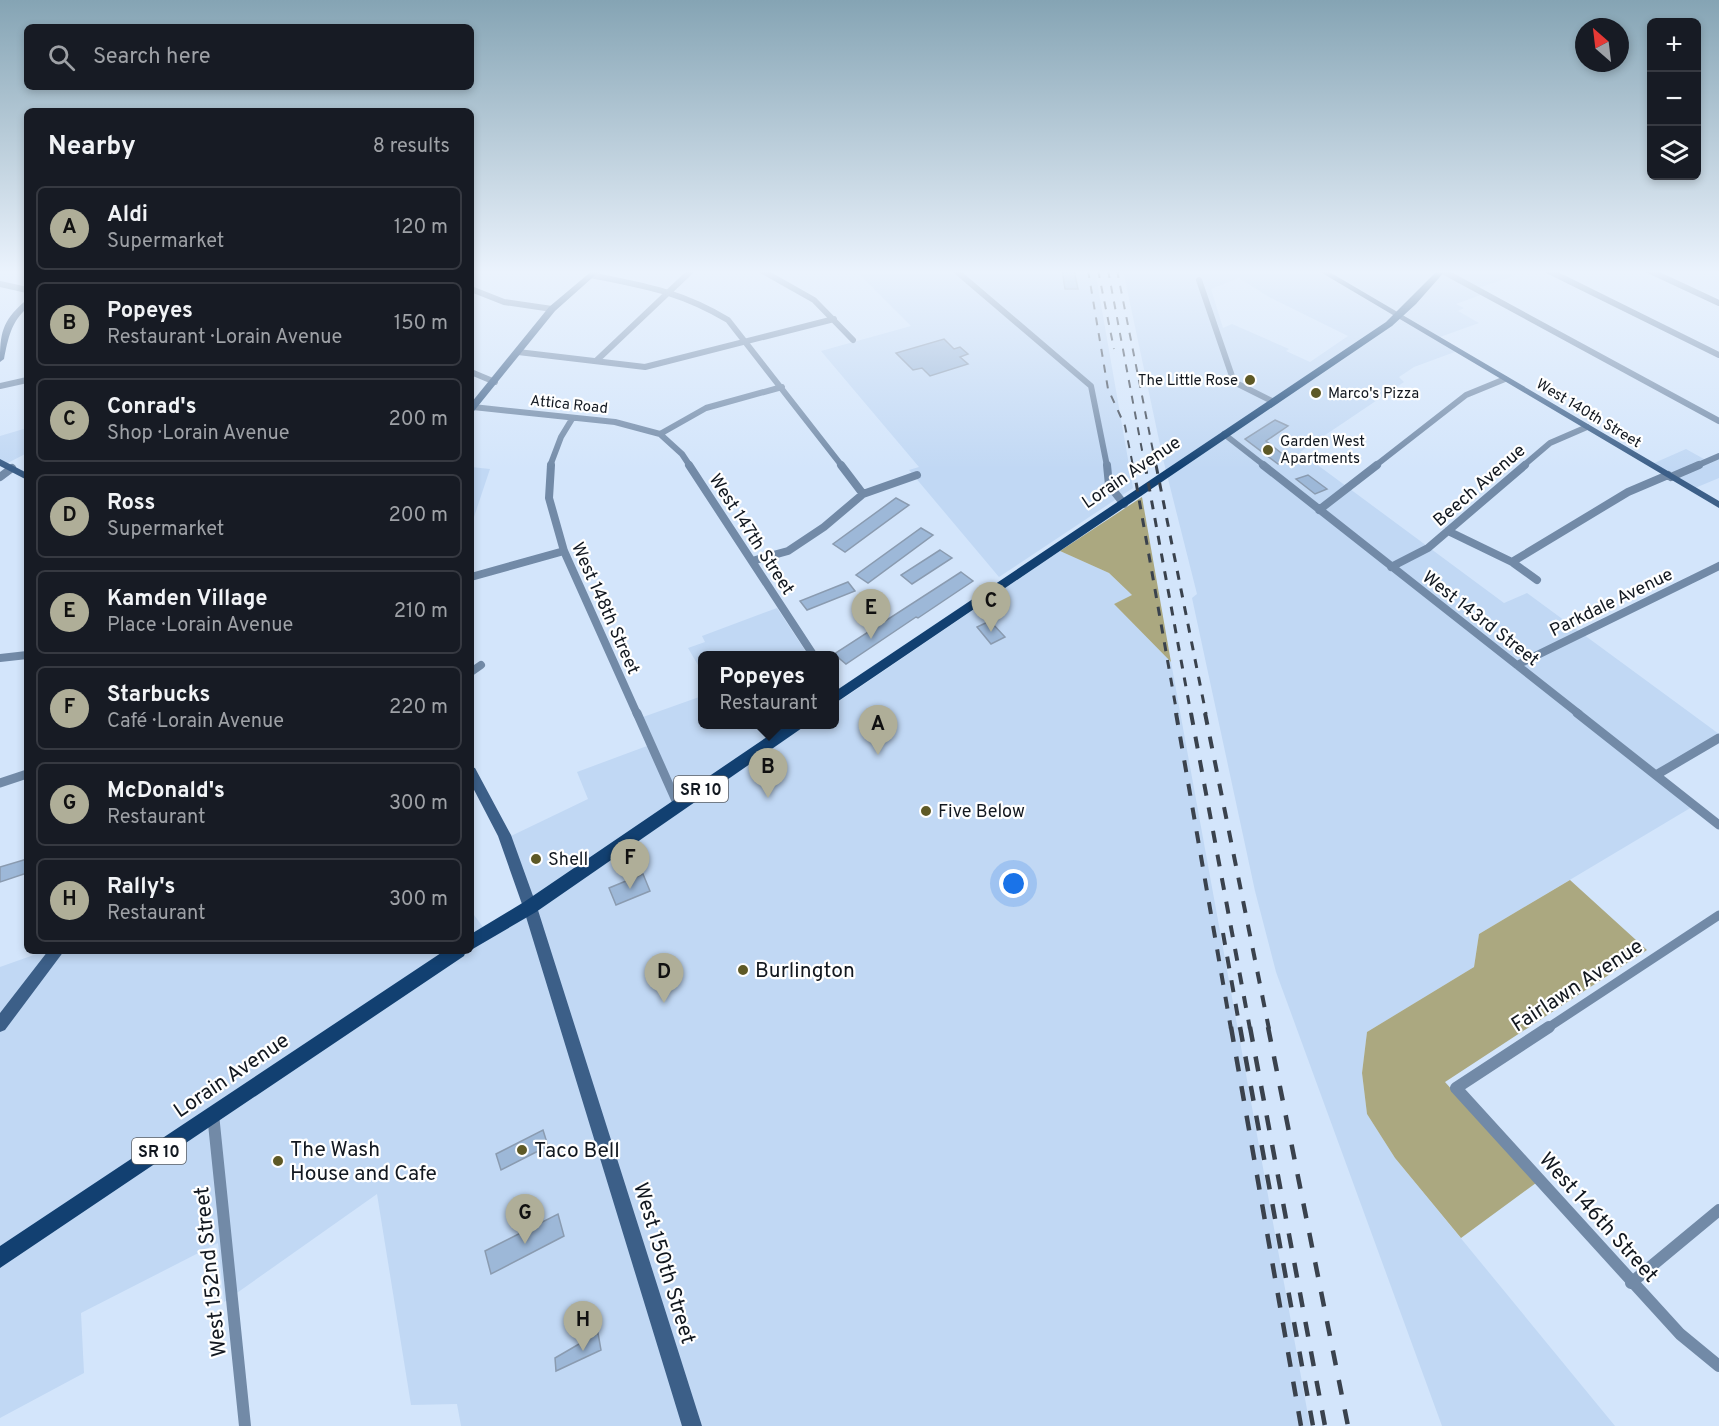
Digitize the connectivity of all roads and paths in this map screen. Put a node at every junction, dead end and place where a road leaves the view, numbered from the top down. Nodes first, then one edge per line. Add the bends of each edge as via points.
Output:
1 (2, 337) edge
2 (530, 337) edge
3 (622, 337) edge
4 (742, 337) edge
5 (771, 337) edge
6 (851, 337) edge
7 (1035, 337) edge
8 (1218, 337) edge
9 (1369, 337) edge
10 (1434, 337) edge
11 (1564, 337) edge
12 (1682, 337) edge
13 (853, 339) dead end
14 (747, 343) junction
15 (518, 352) junction
16 (1719, 355) edge
17 (0, 359) edge
18 (596, 361) junction
19 (474, 373) edge
20 (1505, 380) junction
21 (24, 381) edge
22 (495, 382) junction
23 (0, 386) edge
24 (782, 387) junction
25 (1272, 400) junction
26 (474, 406) edge
27 (474, 408) edge
28 (572, 419) junction
29 (1719, 421) edge
30 (1587, 427) junction
31 (660, 434) junction
32 (1224, 434) junction
33 (1719, 456) edge
34 (0, 462) edge
35 (12, 468) junction
36 (24, 475) edge
37 (917, 475) dead end
38 (1670, 476) junction
39 (0, 477) edge
40 (863, 494) junction
41 (1124, 504) junction
42 (1719, 506) edge
43 (1319, 510) junction
44 (1448, 531) junction
45 (564, 551) junction
46 (752, 561) junction
47 (1512, 562) junction
48 (1719, 566) edge
49 (1391, 567) junction
50 (474, 576) edge
51 (1537, 580) dead end
52 (811, 651) edge
53 (24, 655) edge
54 (0, 658) edge
55 (481, 664) dead end
56 (1517, 665) junction
57 (474, 670) edge
58 (839, 691) edge
59 (790, 729) edge
60 (1719, 738) edge
61 (24, 775) edge
62 (1656, 775) junction
63 (474, 778) edge
64 (0, 783) edge
65 (678, 805) junction
66 (1719, 825) edge
67 (530, 907) junction
68 (1719, 915) edge
69 (474, 941) edge
70 (55, 954) edge
71 (453, 954) edge
72 (0, 1025) edge
73 (1456, 1088) joint
74 (213, 1114) junction
75 (1719, 1210) edge
76 (0, 1257) edge
77 (1631, 1282) junction
78 (1719, 1366) edge
79 (245, 1426) edge
80 (692, 1426) edge

1 - 17 main road
2 - 15 main road
3 - 18 street
4 - 14 street
5 - 14 street
6 - 13 street
7 - 41 street via 1091,386 1109,485
8 - 25 street via 1234,382
9 - 25 main road, Lorain Avenue
10 - 20 main road, West 140th Street
11 - 29 street
12 - 16 street
14 - 18 street via 645,367
14 - 24 street
15 - 18 street
15 - 22 main road
19 - 22 street
20 - 30 main road, West 140th Street
20 - 43 street via 1466,394
21 - 23 street
22 - 26 main road
24 - 31 street via 706,408
24 - 40 street
25 - 32 main road, Lorain Avenue
27 - 28 street, Attica Road
28 - 31 street, Attica Road via 615,422
28 - 45 street, West 148th Street via 558,441 546,488
30 - 38 main road, West 140th Street
30 - 44 street, Beech Avenue via 1550,443
31 - 46 street, West 147th Street via 682,454
32 - 41 main road, Lorain Avenue
32 - 43 street, West 143rd Street
33 - 38 street
34 - 35 main road
35 - 36 main road
35 - 39 street
37 - 40 street
38 - 42 main road, West 140th Street
38 - 47 street via 1628,492
40 - 46 street via 788,551
41 - 58 main road, Lorain Avenue
43 - 49 street, West 143rd Street
44 - 47 street
44 - 49 street, Beech Avenue via 1428,548
45 - 50 street
45 - 65 street, West 148th Street
46 - 52 street, West 147th Street
47 - 51 street
48 - 56 street, Parkdale Avenue
49 - 56 street, West 143rd Street
53 - 54 street
55 - 57 street
56 - 62 street, West 143rd Street
59 - 65 main road, SR 10
60 - 62 street
61 - 64 street
62 - 66 street, West 143rd Street
63 - 67 main road, West 150th Street via 504,835
65 - 67 main road, SR 10
67 - 69 main road, SR 10
67 - 80 main road, West 150th Street
68 - 73 street, Fairlawn Avenue
70 - 72 main road
71 - 74 main road, Lorain Avenue / SR 10
73 - 77 street, West 146th Street
74 - 76 main road, Lorain Avenue / SR 10
74 - 79 street, West 152nd Street
75 - 77 street
77 - 78 street, West 146th Street via 1680,1334

